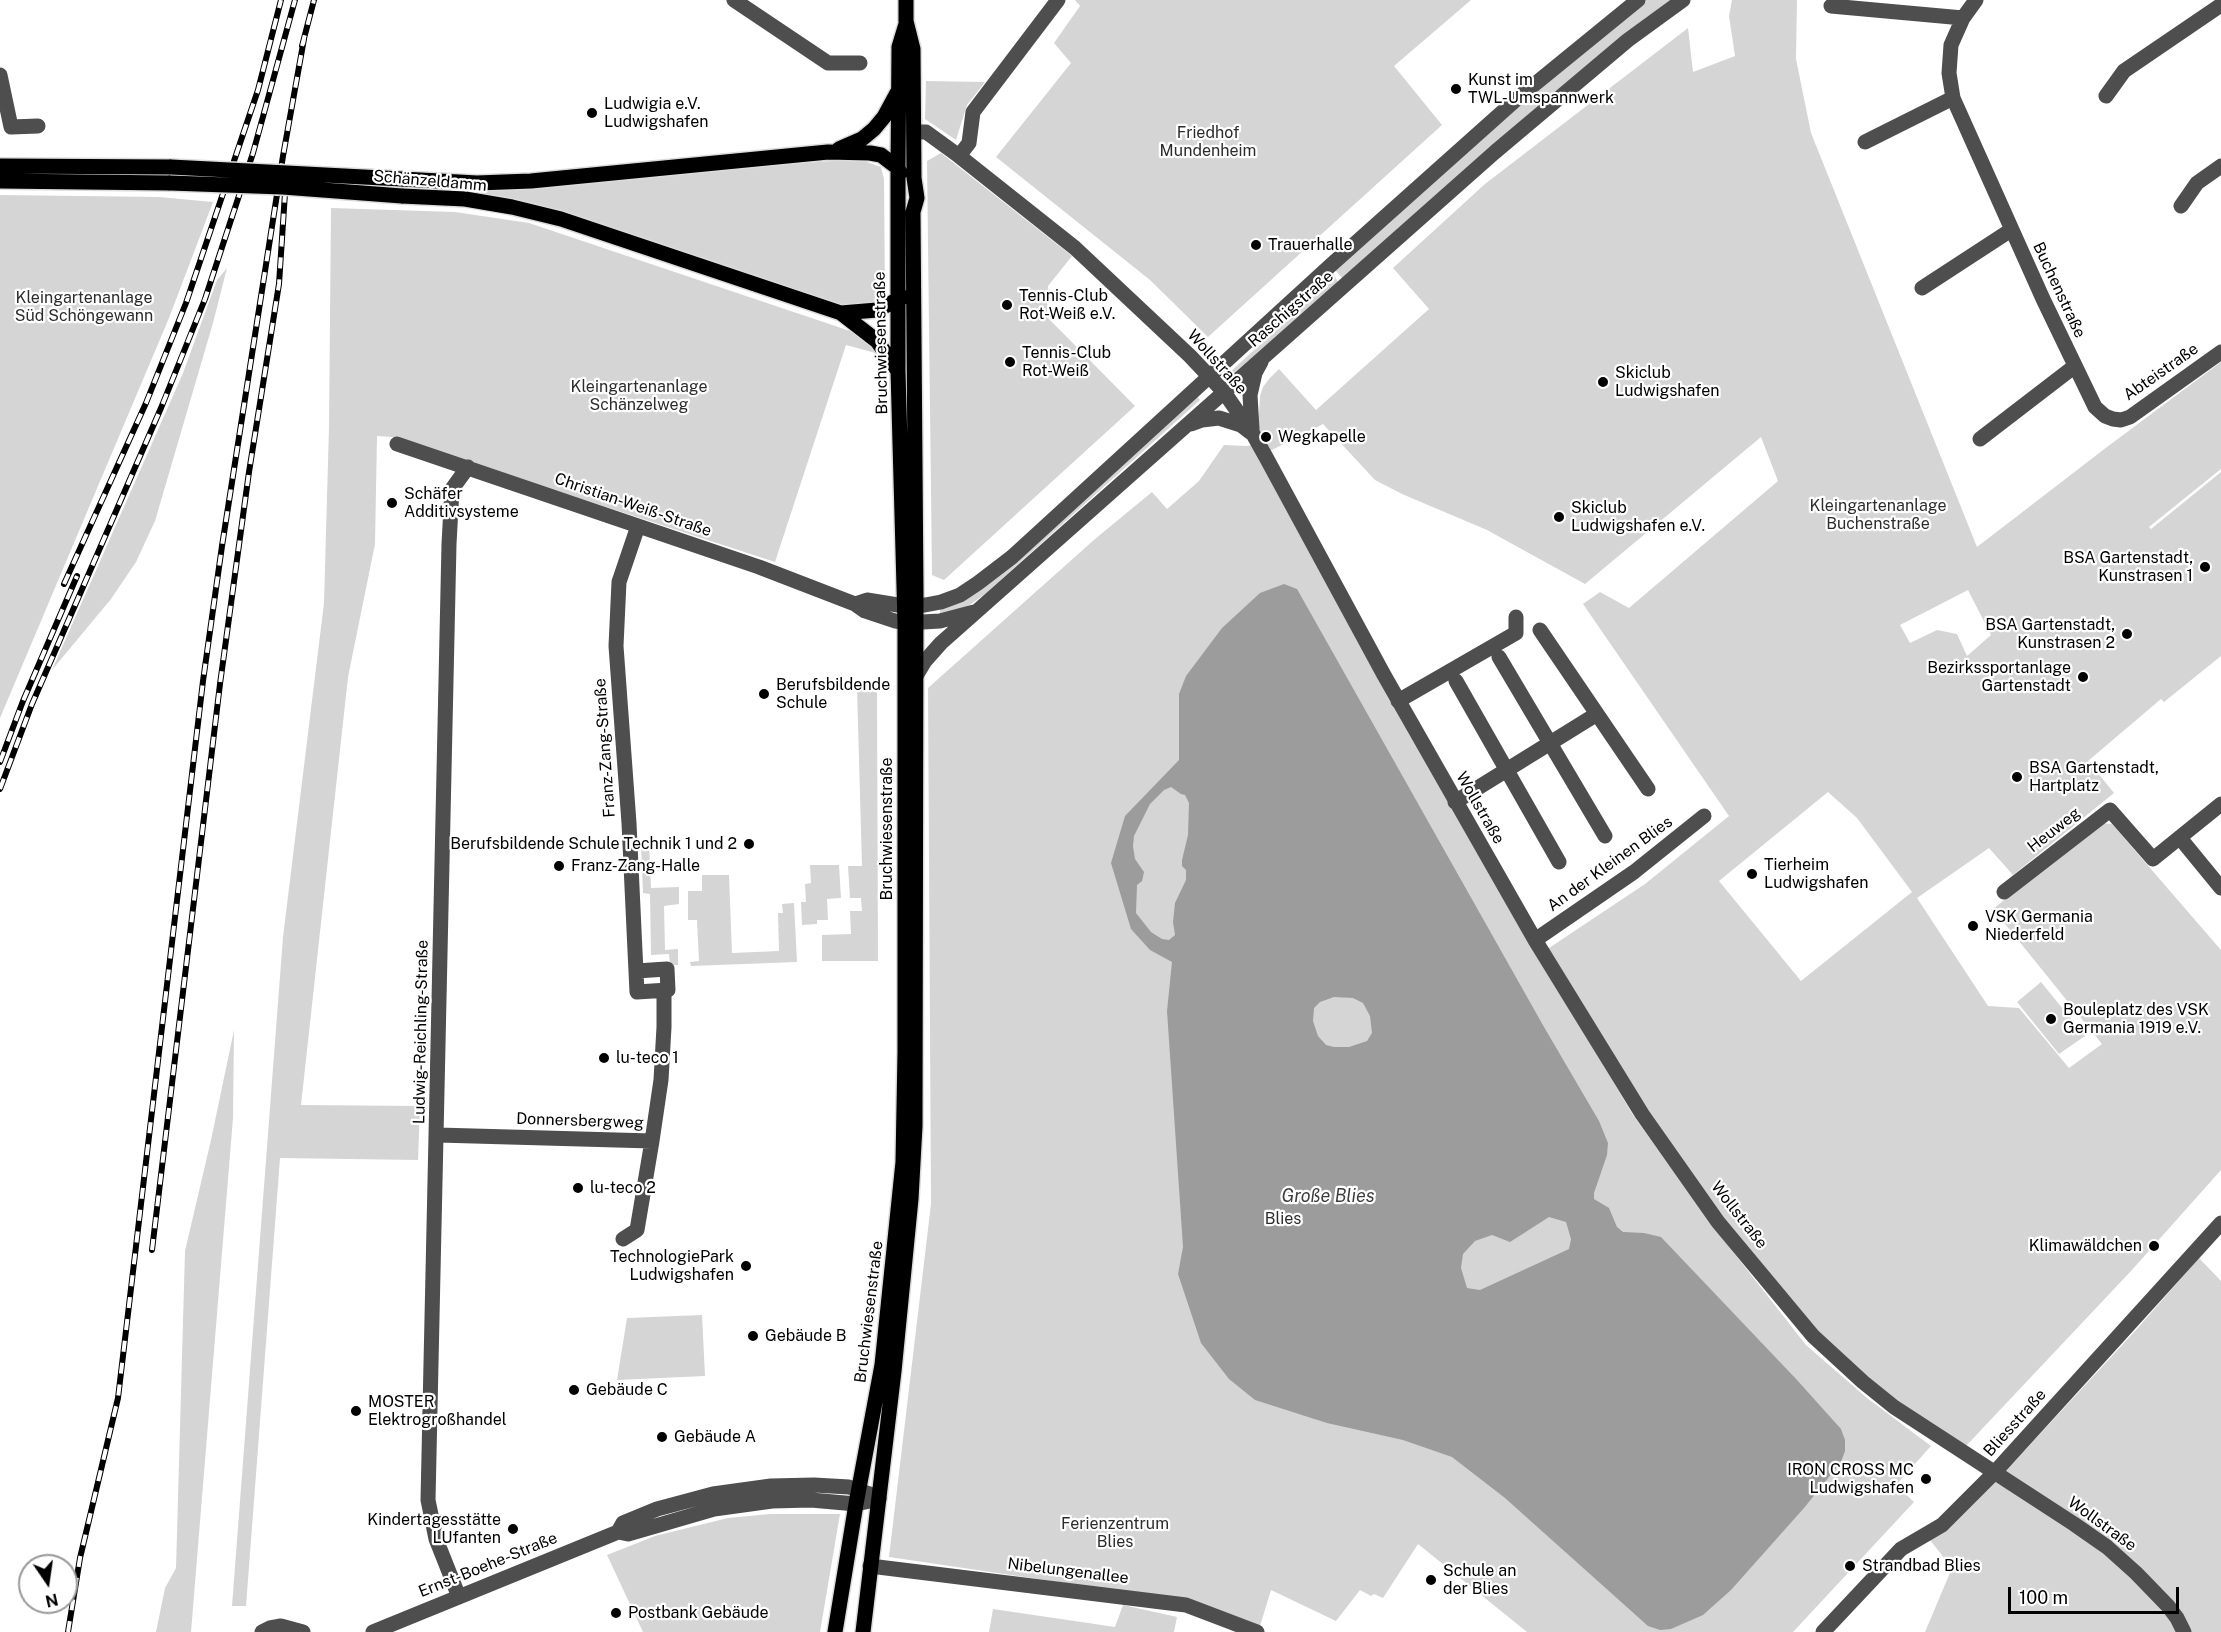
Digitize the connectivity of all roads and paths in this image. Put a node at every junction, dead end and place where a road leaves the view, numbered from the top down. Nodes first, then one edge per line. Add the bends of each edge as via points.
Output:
1 (734, 0) edge
2 (906, 0) edge
3 (1058, 0) edge
4 (1638, 0) edge
5 (1683, 0) edge
6 (1976, 0) edge
7 (2221, 5) edge
8 (1831, 6) dead end
9 (1963, 18) junction
10 (1612, 19) junction
11 (906, 21) junction
12 (1628, 40) junction
13 (860, 63) dead end
14 (0, 75) edge
15 (898, 90) junction
16 (2106, 96) dead end
17 (1953, 98) junction
18 (38, 126) dead end
19 (914, 132) junction
20 (1865, 142) dead end
21 (828, 152) junction
22 (959, 156) junction
23 (0, 166) edge
24 (2221, 166) edge
25 (898, 168) junction
26 (170, 175) junction
27 (0, 181) edge
28 (2181, 206) dead end
29 (913, 212) junction
30 (2011, 230) junction
31 (1330, 265) junction
32 (1347, 284) junction
33 (914, 288) junction
34 (1922, 288) dead end
35 (898, 301) junction
36 (841, 313) junction
37 (2221, 352) edge
38 (1264, 357) junction
39 (2075, 366) junction
40 (898, 371) junction
41 (1209, 376) junction
42 (1224, 392) junction
43 (2121, 420) joint
44 (1184, 427) junction
45 (1253, 434) junction
46 (1980, 439) dead end
47 (397, 444) dead end
48 (468, 467) junction
49 (638, 526) junction
50 (855, 603) junction
51 (910, 606) junction
52 (979, 611) junction
53 (1516, 617) dead end
54 (910, 623) junction
55 (1540, 630) dead end
56 (1499, 657) dead end
57 (916, 676) junction
58 (1456, 681) dead end
59 (1398, 700) junction
60 (1597, 714) junction
61 (1550, 744) junction
62 (1506, 771) junction
63 (1648, 789) dead end
64 (1455, 802) junction
65 (2221, 804) edge
66 (1704, 816) dead end
67 (1605, 836) dead end
68 (2180, 838) junction
69 (1559, 862) dead end
70 (2221, 888) edge
71 (2004, 892) dead end
72 (1535, 940) junction
73 (636, 971) junction
74 (664, 991) junction
75 (438, 1135) junction
76 (652, 1141) junction
77 (2221, 1223) edge
78 (623, 1239) dead end
79 (1994, 1473) junction
80 (858, 1496) junction
81 (879, 1499) junction
82 (870, 1566) junction
83 (459, 1597) junction
84 (262, 1632) edge
85 (303, 1632) edge
86 (373, 1632) edge
87 (835, 1632) edge
88 (863, 1632) edge
89 (1257, 1632) edge
90 (1823, 1632) edge
91 (2184, 1632) edge

1 - 13 street via 828,63
2 - 11 main road, Bruchwiesenstraße
3 - 22 street via 973,112 969,143
4 - 10 street, Raschigstraße
5 - 12 street, Raschigstraße
6 - 9 street, Buchenstraße
7 - 16 street via 2124,71
8 - 9 street
9 - 17 street, Buchenstraße via 1951,45 1949,73
10 - 12 street
10 - 31 street, Raschigstraße
11 - 15 main road, Bruchwiesenstraße via 899,47
11 - 19 main road, Bruchwiesenstraße via 913,49
12 - 32 street, Raschigstraße via 1494,152
14 - 18 street via 11,127
15 - 21 main road, Schänzeldamm via 874,129 862,139
15 - 25 main road, Bruchwiesenstraße
17 - 20 street
17 - 30 street, Buchenstraße
19 - 22 street, Wollstraße via 926,132
19 - 29 main road, Bruchwiesenstraße
21 - 25 main road, Schänzeldamm via 881,155
21 - 26 main road, Schänzeldamm, bridge via 477,183
22 - 41 street, Wollstraße via 1075,248
23 - 26 main road, Schänzeldamm
24 - 28 street via 2197,183
25 - 29 main road
25 - 35 main road, Bruchwiesenstraße
26 - 27 main road, Schänzeldamm
26 - 36 main road, Schänzeldamm, bridge via 283,188 465,199 512,207 561,219
29 - 33 main road, Bruchwiesenstraße
30 - 34 street, Buchenstraße
30 - 39 street, Buchenstraße
31 - 32 street
31 - 41 street, Raschigstraße
32 - 38 street, Raschigstraße
33 - 35 main road, Schänzeldamm
33 - 51 main road, Bruchwiesenstraße
35 - 36 main road, Schänzeldamm via 878,310
35 - 40 main road, Bruchwiesenstraße
36 - 40 main road, Schänzeldamm via 877,341
37 - 43 street, Abteistraße
38 - 42 street, Raschigstraße
38 - 45 street via 1250,395
39 - 43 street, Buchenstraße via 2095,407 2105,416
39 - 46 street
40 - 51 main road, Bruchwiesenstraße
41 - 42 street, Wollstraße
41 - 51 street, Raschigstraße via 978,583 941,602
42 - 44 street, Raschigstraße
42 - 45 street, Wollstraße
44 - 45 street via 1219,418 1241,425
44 - 52 street, Raschigstraße
45 - 59 street, Wollstraße
47 - 48 street, Christian-Weiß-Straße
48 - 49 street, Christian-Weiß-Straße
48 - 75 street, Ludwig-Reichling-Straße via 452,489 450,533
49 - 50 street, Christian-Weiß-Straße
49 - 73 street, Franz-Zang-Straße via 619,582 616,615
50 - 51 street, Christian-Weiß-Straße via 867,600
50 - 54 street, Christian-Weiß-Straße via 865,611
51 - 54 main road, Bruchwiesenstraße
52 - 54 street, Raschigstraße via 940,621
52 - 57 street via 941,643
53 - 59 street via 1516,633
54 - 57 main road, Bruchwiesenstraße
54 - 80 main road, Bruchwiesenstraße via 903,1162 888,1328
55 - 60 street
56 - 61 street
57 - 81 main road, Bruchwiesenstraße via 915,1126 911,1199
58 - 62 street
59 - 64 street, Wollstraße
60 - 61 street
60 - 63 street
61 - 62 street
61 - 67 street
62 - 64 street
62 - 69 street
64 - 72 street, Wollstraße
65 - 68 street
66 - 72 street, An der Kleinen Blies via 1634,872
68 - 70 street
68 - 71 street, Heuweg via 2153,860 2110,810
72 - 79 street, Wollstraße via 1642,1114 1705,1204 1813,1336 1894,1407
73 - 74 street, Franz-Zang-Straße via 637,992
73 - 74 street via 667,969 668,990
74 - 76 street via 662,1080
75 - 76 street, Donnersbergweg
75 - 83 street, Ludwig-Reichling-Straße via 428,1500 436,1539
76 - 78 street, Donnersbergweg via 637,1230
77 - 79 street, Bliesstraße
79 - 90 street, Bliesstraße via 1942,1525 1901,1549
79 - 91 street, Wollstraße via 2107,1547 2168,1606
80 - 81 street, Ernst-Boehe-Straße
80 - 83 street, Ernst-Boehe-Straße via 814,1485 713,1494 657,1509 623,1523 618,1532
80 - 87 main road, Bruchwiesenstraße
81 - 82 main road, Bruchwiesenstraße
82 - 88 main road, Bruchwiesenstraße
82 - 89 street, Nibelungenallee via 1186,1605
83 - 86 street, Ernst-Boehe-Straße
84 - 85 street via 281,1626

